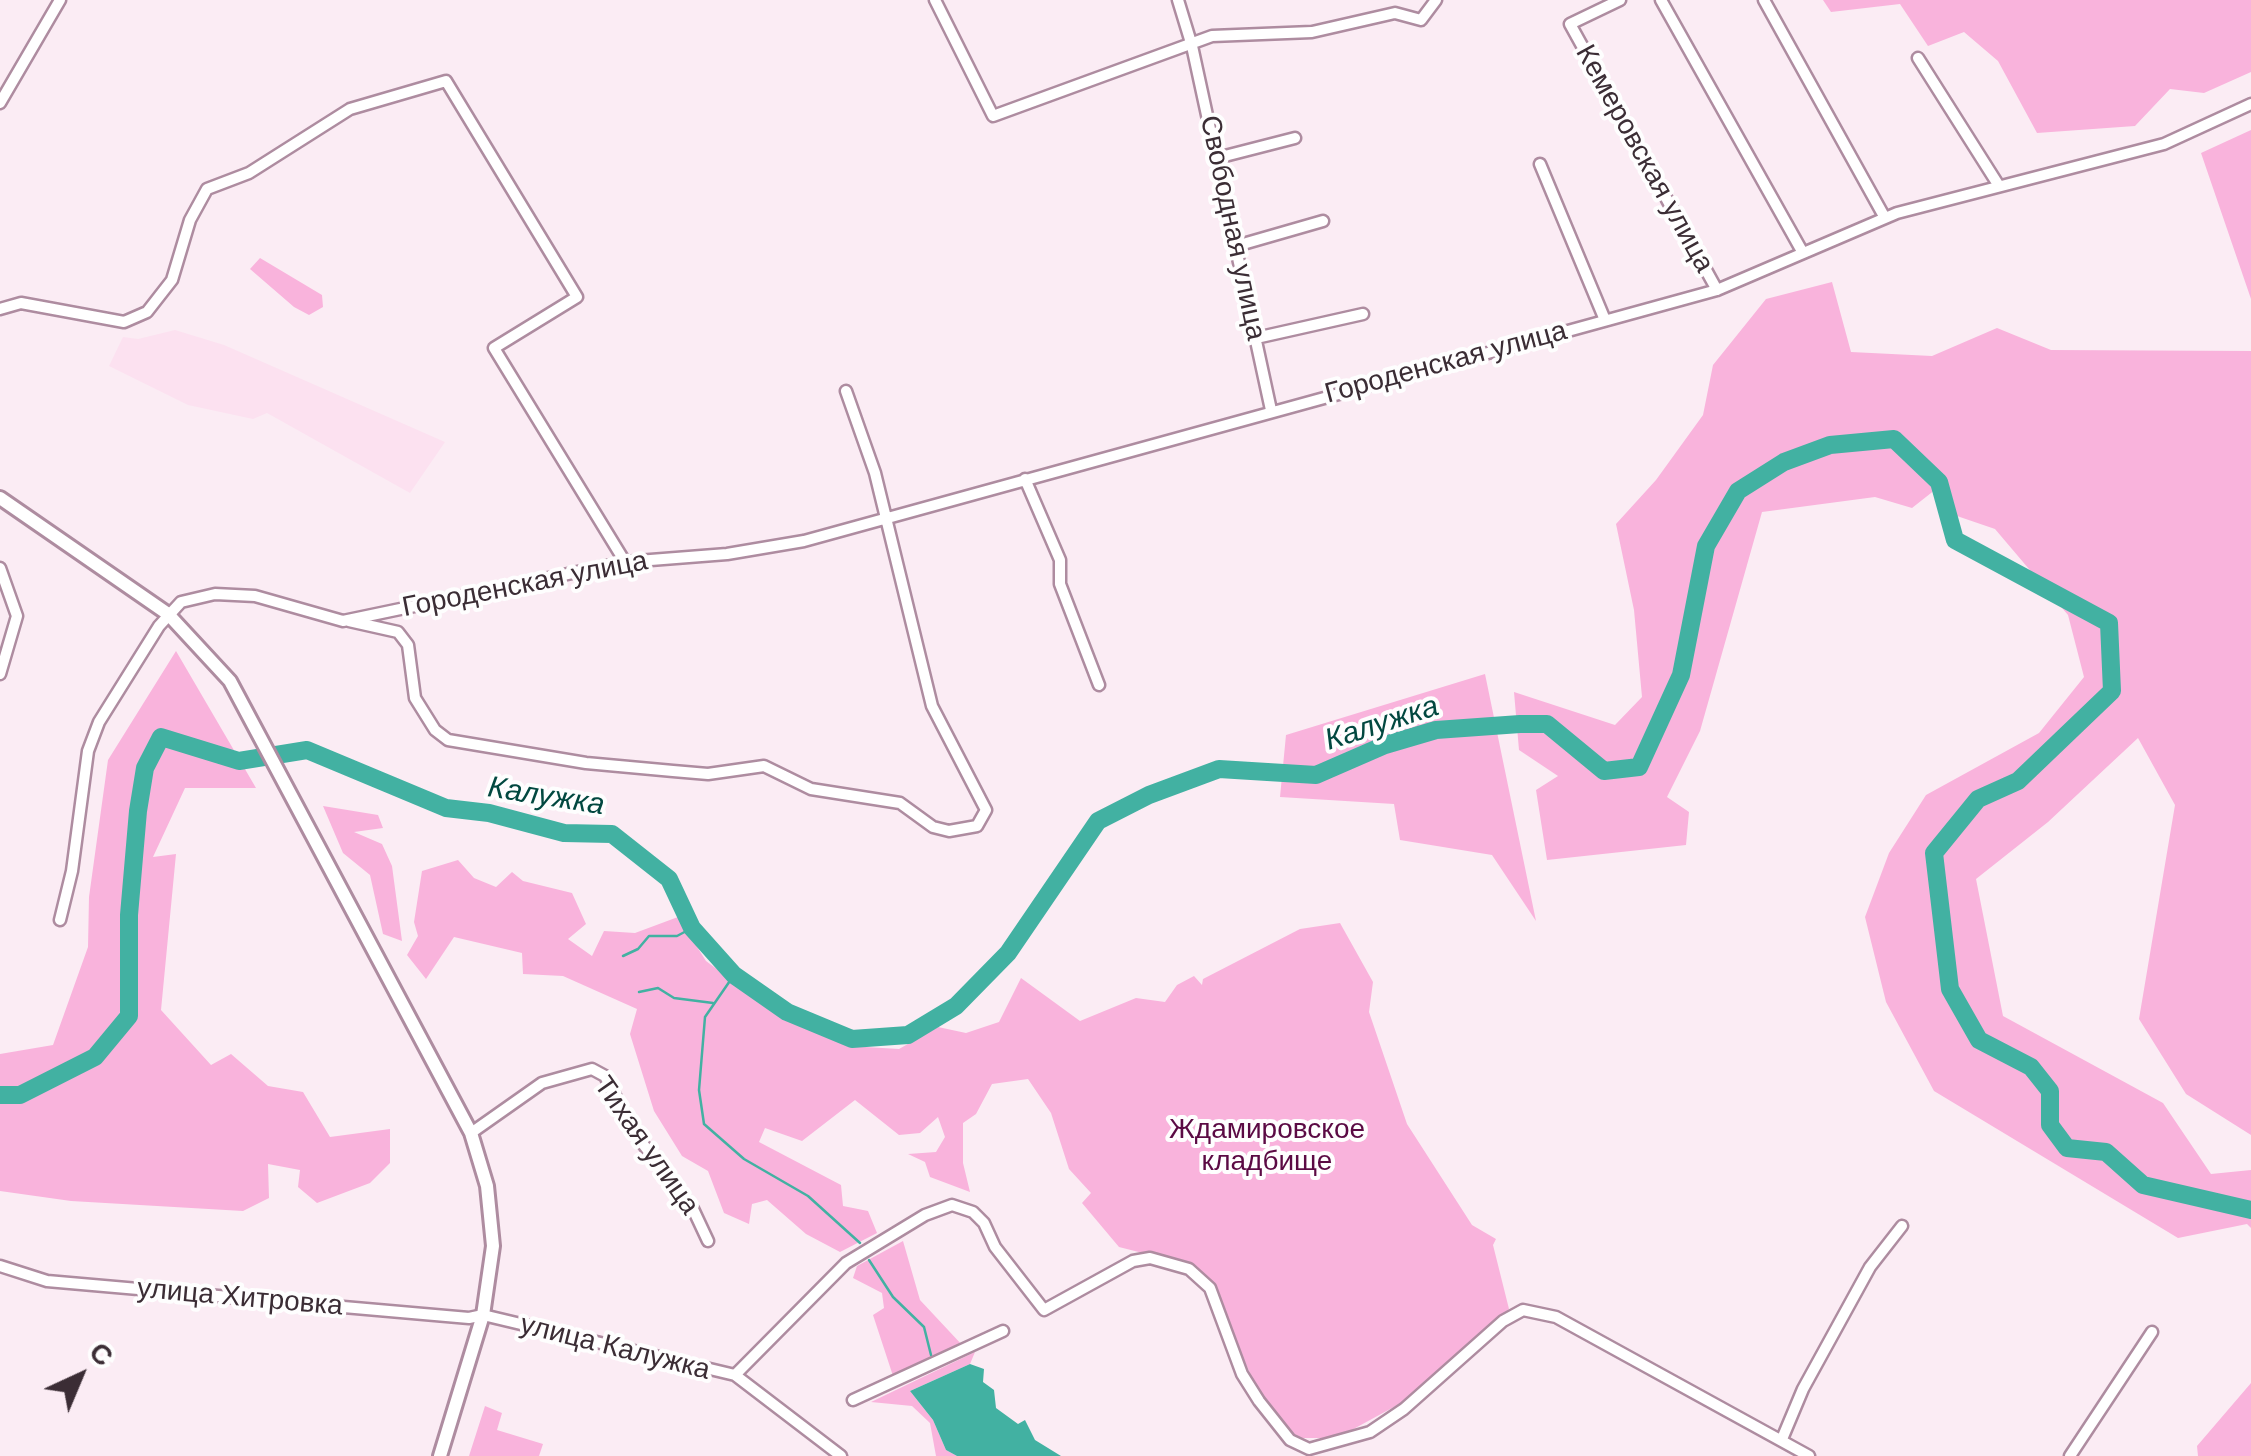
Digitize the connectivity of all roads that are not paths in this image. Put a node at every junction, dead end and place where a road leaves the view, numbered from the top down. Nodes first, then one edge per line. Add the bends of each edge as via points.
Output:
1 (60, 0) edge
2 (935, 0) edge
3 (1178, 0) edge
4 (1436, 0) edge
5 (1620, 0) edge
6 (1660, 0) edge
7 (1764, 0) edge
8 (1192, 46) junction
9 (1918, 58) dead end
10 (0, 103) edge
11 (2251, 104) edge
12 (1295, 138) dead end
13 (1218, 158) junction
14 (1540, 164) dead end
15 (2000, 186) junction
16 (1885, 218) junction
17 (1323, 222) dead end
18 (1236, 246) junction
19 (1803, 253) junction
20 (1717, 290) junction
21 (0, 309) edge
22 (1363, 314) dead end
23 (1605, 320) junction
24 (1256, 338) junction
25 (846, 391) dead end
26 (1272, 410) junction
27 (1024, 479) junction
28 (1, 502) edge
29 (884, 518) junction
30 (625, 562) junction
31 (0, 568) edge
32 (168, 614) junction
33 (343, 620) junction
34 (0, 674) edge
35 (1099, 684) dead end
36 (60, 920) dead end
37 (470, 1133) junction
38 (1902, 1226) dead end
39 (708, 1241) dead end
40 (0, 1266) edge
41 (483, 1315) junction
42 (1003, 1330) dead end
43 (2152, 1332) dead end
44 (734, 1375) junction
45 (853, 1400) dead end
46 (1782, 1439) junction
47 (440, 1456) edge
48 (841, 1456) edge
49 (1809, 1456) edge
50 (2070, 1456) edge

1 - 10 street
2 - 8 street via 993,116
3 - 8 street, Свободная улица
4 - 8 street via 1421,20 1395,13 1312,32 1212,36
5 - 20 street, Кемеровская улица via 1570,24
6 - 19 street
7 - 16 street
8 - 13 street, Свободная улица
9 - 15 street
11 - 15 street, Городенская улица via 2164,144
12 - 13 street
13 - 18 street, Свободная улица
14 - 23 street
15 - 16 street, Городенская улица
16 - 19 street, Городенская улица
17 - 18 street
18 - 24 street, Свободная улица
19 - 20 street, Городенская улица
20 - 23 street, Городенская улица
21 - 30 street via 21,303 124,322 147,312 172,280 207,189 249,173 350,109 446,82 577,297 494,348
22 - 24 street
23 - 26 street, Городенская улица
24 - 26 street, Свободная улица
25 - 29 street, Городенская улица
26 - 27 street, Городенская улица
27 - 29 street, Городенская улица
27 - 35 street via 1060,560 1060,584
28 - 32 main road
29 - 30 street, Городенская улица via 746,551
29 - 33 street, Городенская улица via 932,706 986,810 969,830 933,827 900,802 874,795 810,790 764,766 673,772 448,740 415,698 408,645 398,632
30 - 33 street, Городенская улица
31 - 34 street via 17,616
32 - 33 street, Городенская улица via 181,602 215,594 255,596
32 - 36 street via 88,751
32 - 37 main road via 230,681 254,722
37 - 39 street, Тихая улица via 542,1084 592,1069 605,1076 633,1131 693,1210
37 - 41 main road via 487,1186 493,1246
38 - 46 street via 1870,1267
40 - 41 street, улица Хитровка via 47,1282
41 - 44 street, улица Калужка
41 - 47 main road
42 - 45 street
43 - 50 street
44 - 46 street via 846,1263 952,1205 974,1212 1044,1310 1133,1261 1150,1258 1189,1269 1210,1288 1242,1374 1290,1440 1310,1449 1370,1432 1523,1310 1556,1317
44 - 48 street, улица Калужка
46 - 49 street

